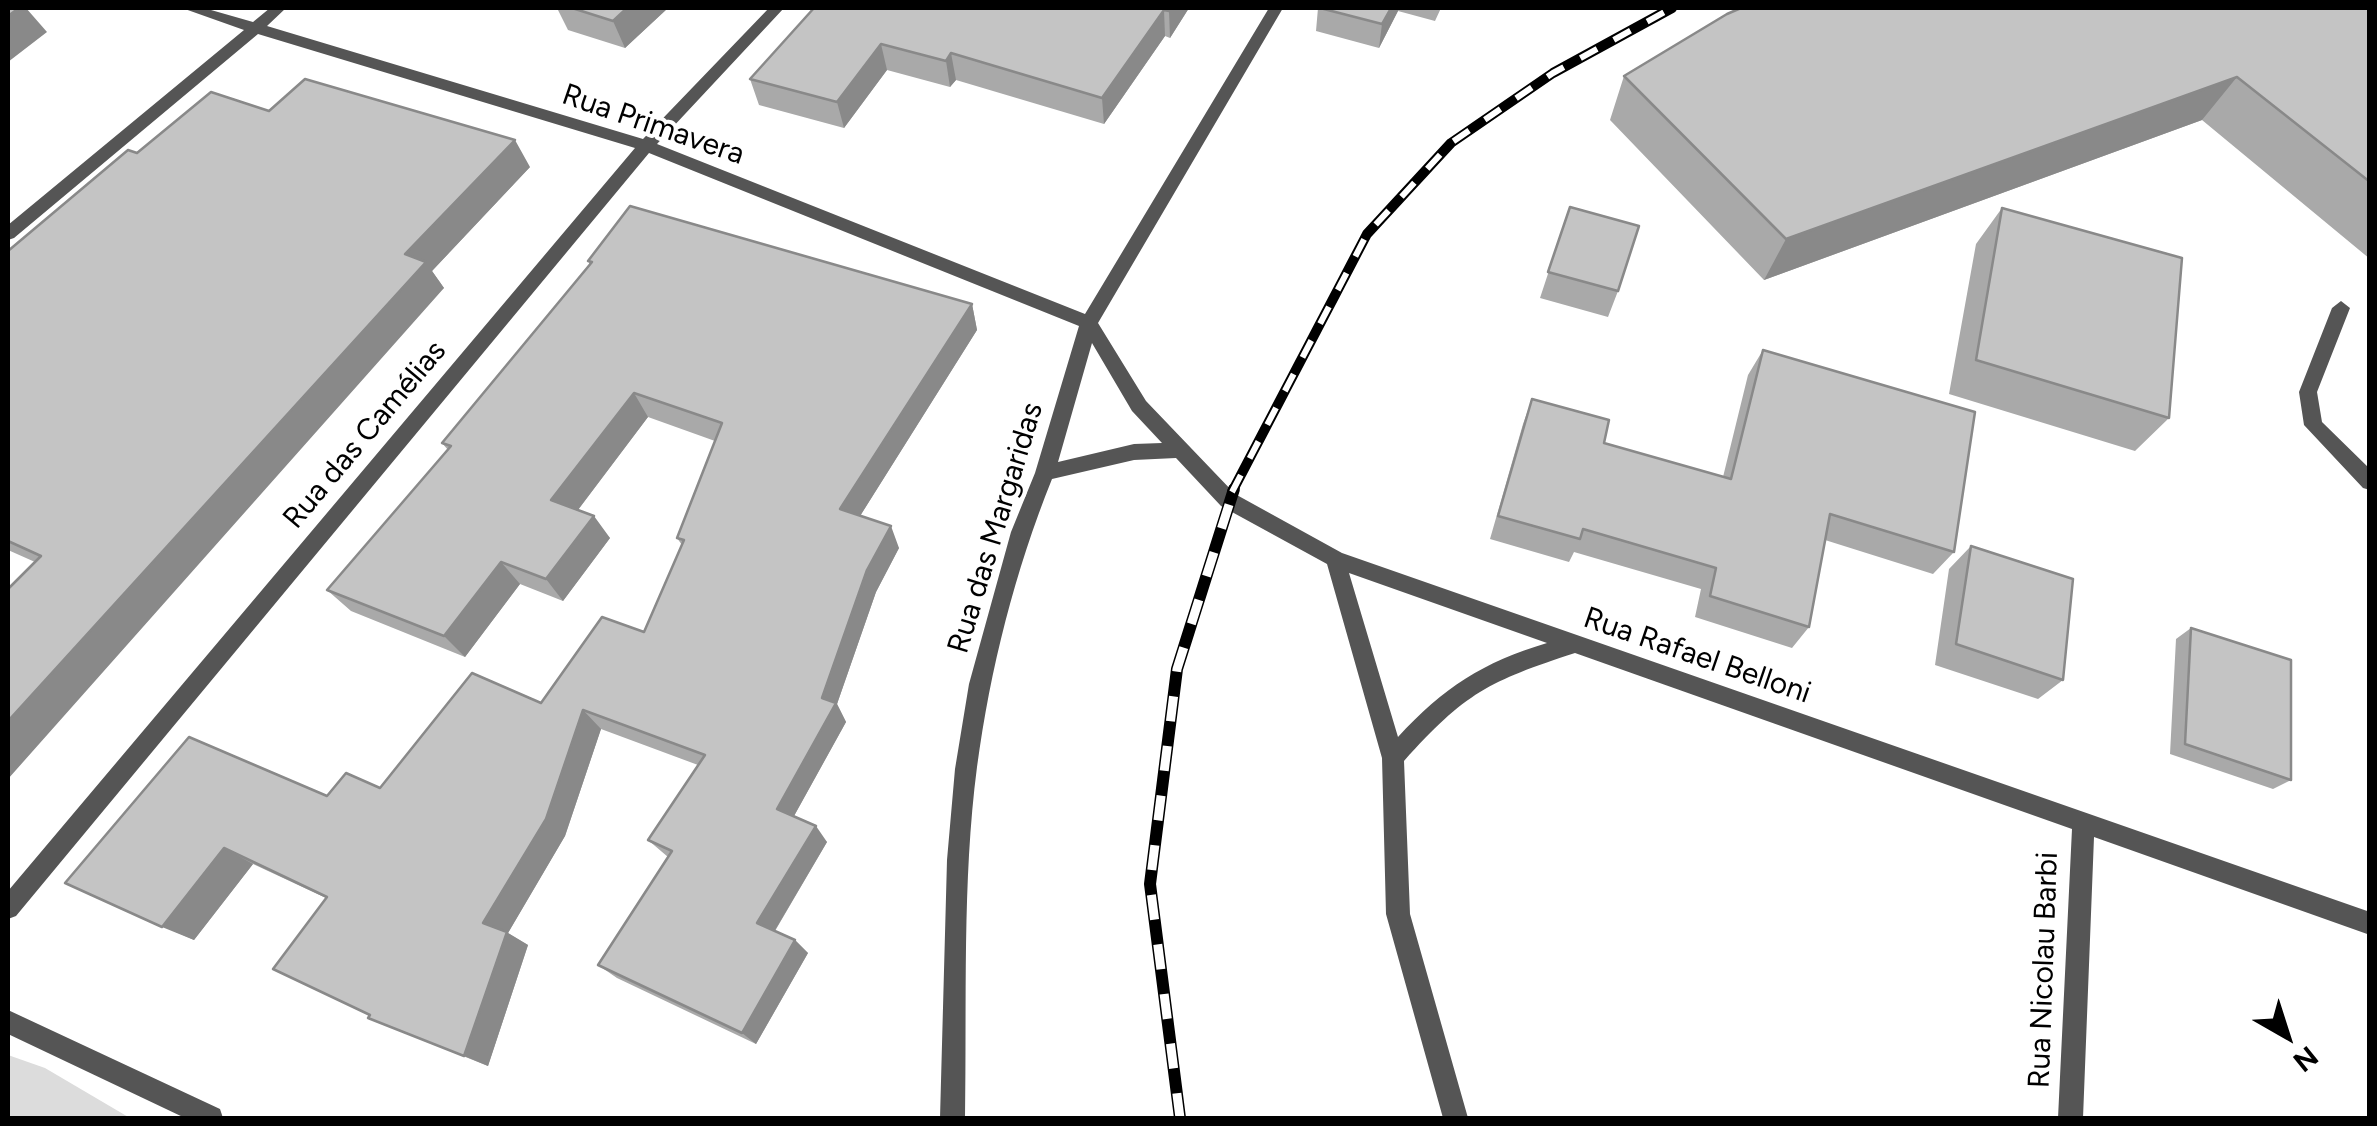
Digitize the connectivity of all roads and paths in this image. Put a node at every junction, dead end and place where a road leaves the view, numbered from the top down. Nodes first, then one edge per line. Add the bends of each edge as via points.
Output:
1 (189, 8) edge
2 (278, 8) edge
3 (777, 8) edge
4 (1276, 8) edge
5 (253, 28) junction
6 (646, 146) junction
7 (8, 234) edge
8 (2341, 308) dead end
9 (1089, 322) junction
10 (1179, 450) junction
11 (1045, 473) junction
12 (2370, 482) edge
13 (1334, 560) junction
14 (1573, 644) junction
15 (1393, 758) junction
16 (2083, 824) junction
17 (8, 908) edge
18 (2370, 924) edge
19 (8, 1022) edge
20 (211, 1118) edge
21 (952, 1118) edge
22 (1454, 1118) edge
23 (2070, 1118) edge

1 - 5 street, Rua Primavera
2 - 5 street
3 - 6 street, Rua das Camélias
4 - 9 street, Rua das Margaridas
5 - 6 street, Rua Primavera
5 - 7 street
6 - 9 street, Rua Primavera
6 - 17 street, Rua das Camélias
8 - 12 street via 2308,392 2313,424
9 - 10 street, Rua Rafael Belloni via 1139,406
9 - 11 street, Rua das Margaridas
10 - 11 street via 1134,452
10 - 13 street, Rua Rafael Belloni via 1228,500
11 - 21 street, Rua das Margaridas via 1021,532 980,684 966,768
13 - 14 street, Rua Rafael Belloni
13 - 15 street
14 - 15 street via 1471,680
14 - 16 street, Rua Rafael Belloni
15 - 22 street via 1398,914
16 - 18 street, Rua Rafael Belloni
16 - 23 street, Rua Nicolau Barbi
19 - 20 street

